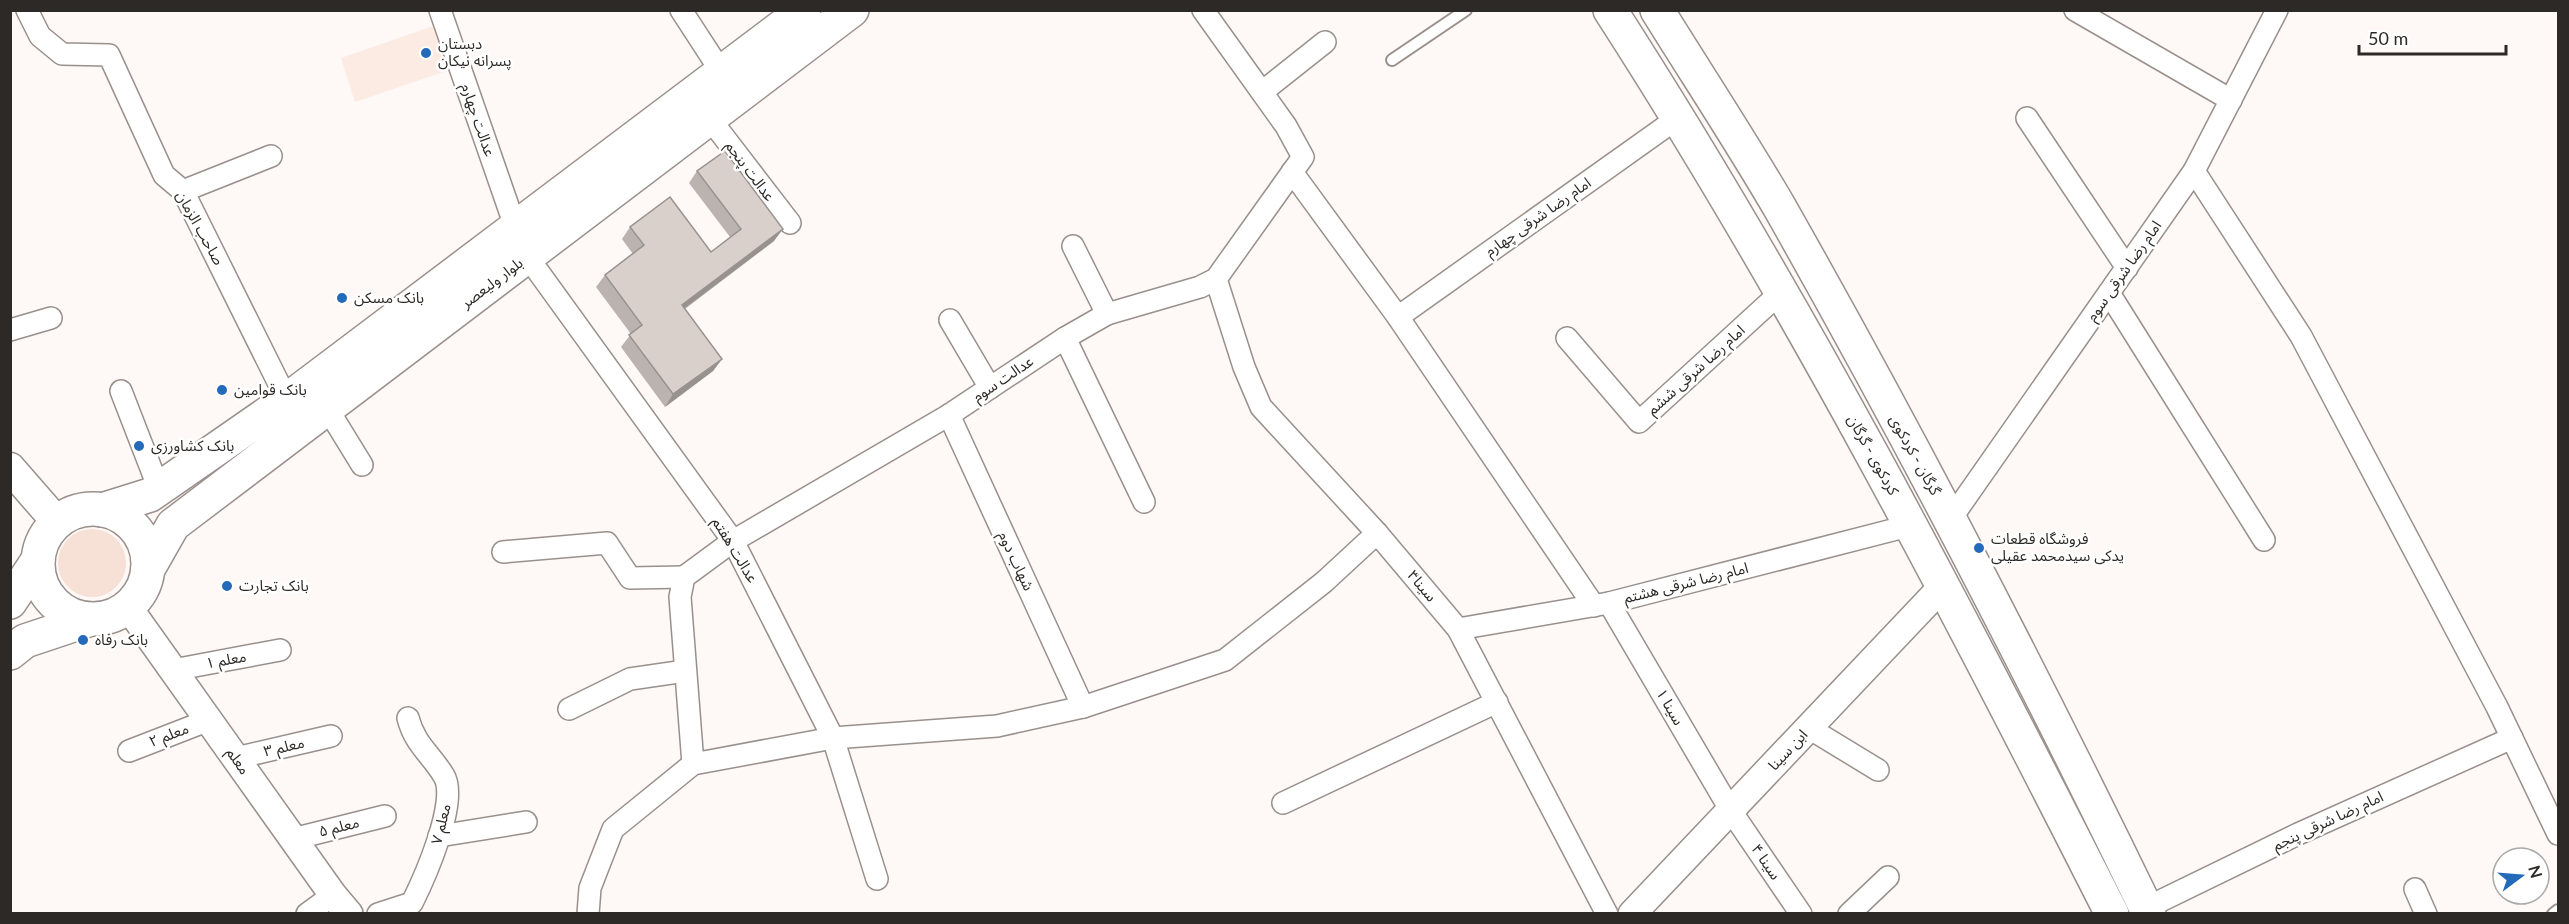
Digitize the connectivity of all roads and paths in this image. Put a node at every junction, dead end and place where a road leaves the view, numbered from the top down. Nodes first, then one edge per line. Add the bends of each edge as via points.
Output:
1 (27, 10) edge
2 (440, 10) edge
3 (681, 10) edge
4 (804, 10) edge
5 (852, 10) edge
6 (1203, 10) edge
7 (1466, 10) edge
8 (1610, 10) edge
9 (1657, 10) edge
10 (2075, 10) edge
11 (2277, 10) edge
12 (1325, 42) dead end
13 (1392, 60) dead end
14 (722, 73) junction
15 (1262, 92) junction
16 (2231, 100) junction
17 (1678, 117) junction
18 (2027, 118) dead end
19 (710, 119) junction
20 (272, 156) dead end
21 (2194, 171) junction
22 (1293, 172) junction
23 (183, 191) junction
24 (790, 223) dead end
25 (522, 243) junction
26 (1073, 246) dead end
27 (2127, 268) junction
28 (1216, 279) junction
29 (1781, 292) junction
30 (2109, 293) junction
31 (1107, 314) junction
32 (1398, 317) junction
33 (51, 318) dead end
34 (950, 320) dead end
35 (10, 330) edge
36 (1065, 338) junction
37 (1567, 338) dead end
38 (990, 388) junction
39 (121, 391) dead end
40 (287, 400) junction
41 (327, 408) junction
42 (949, 415) junction
43 (362, 465) dead end
44 (10, 468) edge
45 (159, 489) junction
46 (1144, 502) dead end
47 (102, 510) junction
48 (1950, 520) junction
49 (57, 522) junction
50 (1912, 525) junction
51 (1377, 533) junction
52 (2264, 540) dead end
53 (733, 541) junction
54 (503, 552) dead end
55 (38, 560) junction
56 (148, 569) junction
57 (684, 577) junction
58 (1942, 586) junction
59 (10, 602) edge
60 (1601, 604) junction
61 (128, 607) junction
62 (88, 620) junction
63 (1458, 629) junction
64 (280, 650) dead end
65 (10, 653) edge
66 (173, 669) junction
67 (686, 671) junction
68 (1497, 702) junction
69 (1083, 707) junction
70 (569, 709) dead end
71 (408, 718) dead end
72 (209, 720) junction
73 (1809, 728) junction
74 (331, 736) dead end
75 (833, 738) junction
76 (2512, 738) junction
77 (129, 750) dead end
78 (236, 758) junction
79 (693, 764) junction
80 (1878, 770) dead end
81 (1284, 803) dead end
82 (1731, 811) junction
83 (385, 816) dead end
84 (526, 822) dead end
85 (2559, 834) edge
86 (439, 836) junction
87 (293, 839) junction
88 (1888, 877) dead end
89 (877, 879) dead end
90 (2415, 889) dead end
91 (341, 904) edge
92 (2559, 910) edge
93 (2148, 911) edge
94 (1627, 913) edge
95 (307, 914) edge
96 (378, 914) edge
97 (588, 914) edge
98 (1801, 914) edge
99 (1849, 914) edge
100 (2112, 914) edge
101 (2426, 914) edge
102 (2553, 914) edge

1 - 23 street, صاحب الزمان via 40,36 63,54 109,55 164,175
2 - 25 street, عدالت چهارم
3 - 14 street
4 - 14 main road, بلوار ولیعصر
5 - 19 main road, بلوار ولیعصر
6 - 15 street
7 - 13 lane
8 - 17 main road, کردکوی - گرگان
9 - 48 main road, گرگان - کردکوی via 1779,206
10 - 16 street
11 - 16 street, امام رضا شرقی سوم
12 - 15 street
14 - 25 main road, بلوار ولیعصر
15 - 22 street via 1303,157
16 - 21 street, امام رضا شرقی سوم
17 - 29 main road, کردکوی - گرگان
17 - 32 street, امام رضا شرقی چهارم
18 - 27 street
19 - 24 street, عدالت پنجم
19 - 25 main road, بلوار ولیعصر
20 - 23 street
21 - 27 street, امام رضا شرقی سوم
21 - 76 street via 2301,336
22 - 28 street
22 - 32 street, سینا ۱
23 - 40 street, صاحب الزمان
25 - 40 main road, بلوار ولیعصر
25 - 41 main road, بلوار ولیعصر
25 - 53 street, عدالت هفتم
26 - 31 street
27 - 30 street, امام رضا شرقی سوم
28 - 31 street, عدالت سوم
28 - 51 street, سینا۳ via 1261,407
29 - 37 street, امام رضا شرقی ششم via 1638,422
29 - 50 main road, کردکوی - گرگان
30 - 48 street, امام رضا شرقی سوم
30 - 52 street
31 - 36 street, عدالت سوم
32 - 60 street, سینا ۱
33 - 35 street
34 - 38 street
36 - 38 street, عدالت سوم
36 - 46 street
38 - 42 street, عدالت سوم
39 - 45 street
40 - 45 main road, بلوار ولیعصر
41 - 43 street
41 - 56 main road, بلوار ولیعصر via 173,525
42 - 53 street, عدالت سوم
42 - 69 street, شهاب دوم
44 - 49 main road
45 - 47 main road, بلوار ولیعصر
47 - 49 main road via 70,513
47 - 56 main road via 131,524 141,537
48 - 93 main road, گرگان - کردکوی
49 - 55 main road via 47,532
50 - 58 main road, کردکوی - گرگان
50 - 60 street, امام رضا شرقی هشتم
51 - 63 street, سینا۳
51 - 69 street via 1324,582 1225,660
53 - 57 street, عدالت سوم
53 - 75 street, عدالت هفتم
54 - 57 street via 607,543 630,578
55 - 59 main road
55 - 62 main road via 45,593 64,611
56 - 61 main road
57 - 67 street via 680,597
58 - 73 street, ابن سینا
58 - 100 main road, کردکوی - گرگان
60 - 63 street, امام رضا شرقی هشتم
60 - 82 street, سینا ۱
61 - 62 main road via 102,619
61 - 66 street, معلم
62 - 65 main road via 26,641
63 - 68 street, سینا۳
64 - 66 street, معلم ۱
66 - 72 street, معلم
67 - 70 street via 630,679
67 - 79 street
68 - 81 street
68 - 94 street, سینا۳
69 - 75 street via 997,726
71 - 86 street, معلم ۷ via 412,735 446,778 448,803
72 - 77 street, معلم ۲
72 - 78 street, معلم
73 - 80 street
73 - 82 street, ابن سینا
74 - 78 street, معلم ۳
75 - 79 street
75 - 89 street, عدالت هفتم
76 - 85 street
76 - 93 street, امام رضا شرقی پنجم via 2298,834
78 - 87 street, معلم
79 - 97 street via 613,829 590,888
82 - 94 street, ابن سینا
82 - 98 street, سینا ۴
83 - 87 street, معلم ۵
84 - 86 street
86 - 96 street, معلم ۷ via 429,870 412,903
87 - 91 street, معلم
88 - 99 street
90 - 101 street
91 - 95 street
92 - 102 lane

